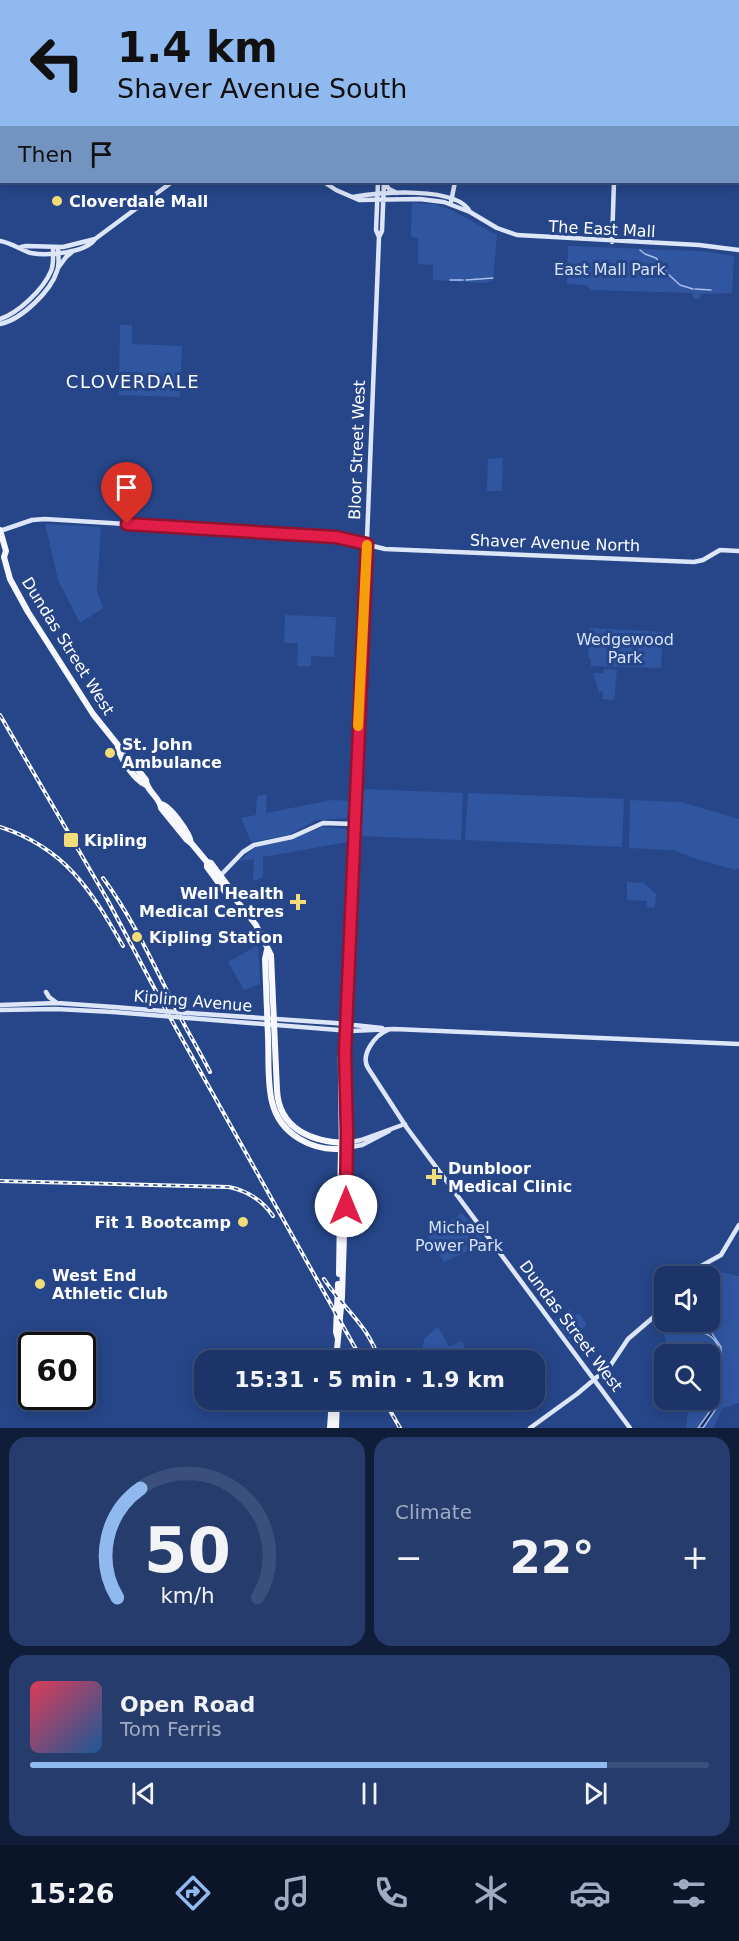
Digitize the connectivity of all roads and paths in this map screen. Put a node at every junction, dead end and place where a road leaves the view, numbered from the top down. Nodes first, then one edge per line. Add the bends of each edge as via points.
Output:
1 (171, 183) edge
2 (326, 183) edge
3 (378, 183) edge
4 (384, 183) edge
5 (385, 183) edge
6 (455, 183) edge
7 (614, 183) edge
8 (400, 194) junction
9 (407, 196) junction
10 (381, 197) junction
11 (452, 202) junction
12 (95, 239) junction
13 (0, 241) edge
14 (612, 242) junction
15 (21, 247) junction
16 (739, 249) edge
17 (56, 250) junction
18 (74, 251) junction
19 (37, 254) junction
20 (52, 268) junction
21 (58, 268) junction
22 (0, 319) edge
23 (0, 324) edge
24 (0, 531) edge
25 (367, 544) junction
26 (739, 551) edge
27 (2, 555) edge
28 (354, 824) junction
29 (218, 877) junction
30 (57, 1003) junction
31 (39, 1004) junction
32 (0, 1005) edge
33 (0, 1010) edge
34 (113, 1010) junction
35 (271, 1022) junction
36 (344, 1024) junction
37 (384, 1029) junction
38 (394, 1029) junction
39 (344, 1030) junction
40 (739, 1044) edge
41 (405, 1124) junction
42 (344, 1145) junction
43 (739, 1225) edge
44 (700, 1266) edge
45 (654, 1317) edge
46 (337, 1350) edge
47 (593, 1381) junction
48 (331, 1410) edge
49 (337, 1410) edge
50 (330, 1428) edge
51 (336, 1428) edge
52 (530, 1428) edge
53 (630, 1428) edge

1 - 12 main road
2 - 10 main road, The East Mall via 359,200
3 - 10 main road, Bloor Street West
4 - 10 main road, Bloor Street West
5 - 8 main road
6 - 11 main road
7 - 14 main road
8 - 9 main road, The East Mall
8 - 10 main road, The East Mall
9 - 10 main road, The East Mall
9 - 11 main road, The East Mall via 436,194
10 - 25 main road, Bloor Street West
11 - 14 main road, The East Mall via 517,235
12 - 17 main road
12 - 18 main road
13 - 15 main road
14 - 16 main road, The East Mall
15 - 17 main road
15 - 19 main road
17 - 18 main road
17 - 19 main road
17 - 20 main road
17 - 21 main road
18 - 21 main road
19 - 20 main road via 47,258
20 - 22 main road via 20,309
21 - 23 main road via 49,286 29,308 14,320
24 - 25 main road, Shaver Avenue North via 45,519 336,537
24 - 27 main road, Dundas Street West via 6,551
25 - 26 main road, Shaver Avenue North via 392,549 694,562 717,551
25 - 28 main road, Bloor Street West
27 - 29 main road, Dundas Street West via 29,615 81,695 146,780 161,808
28 - 29 main road via 323,823 289,838 254,845
28 - 36 main road, Bloor Street West
29 - 35 main road, Dundas Street West via 226,893 233,896 260,932 271,955
30 - 31 main road, Kipling Avenue
30 - 31 main road via 46,992
30 - 34 main road, Kipling Avenue
31 - 32 main road, Kipling Avenue
33 - 34 main road, Kipling Avenue
34 - 35 main road, Kipling Avenue, bridge
35 - 36 main road, Kipling Avenue
35 - 39 main road, Kipling Avenue
35 - 42 main road, Dundas Street West via 271,1096 278,1117 305,1143 320,1148
36 - 37 main road, Kipling Avenue
36 - 39 main road, Bloor Street West
37 - 38 main road, Kipling Avenue
37 - 39 main road, Kipling Avenue
38 - 40 main road, Kipling Avenue
38 - 41 main road, Dundas Street West via 379,1034 365,1062
39 - 42 main road, Bloor Street West
41 - 42 main road, Dundas Street West via 370,1142
41 - 47 main road, Dundas Street West
42 - 46 main road, Bloor Street West via 342,1297
43 - 44 main road via 721,1254
45 - 47 main road via 629,1338 610,1366
47 - 52 main road
47 - 53 main road, Dundas Street West
48 - 50 main road
49 - 51 main road

